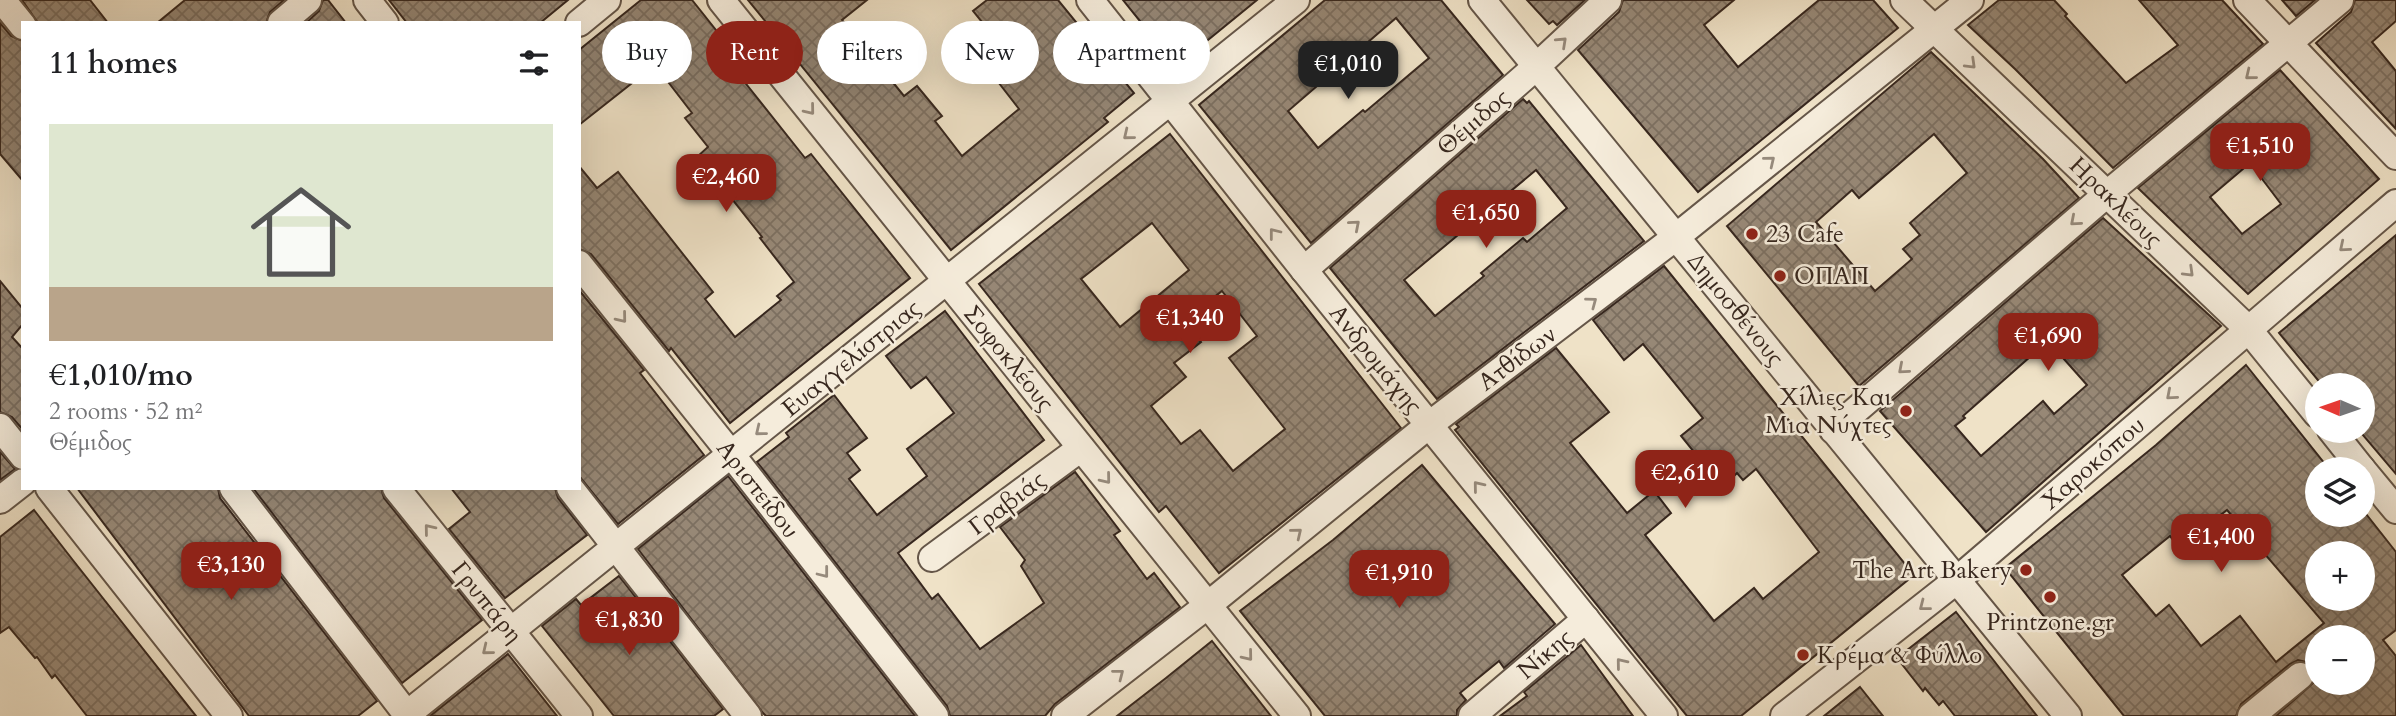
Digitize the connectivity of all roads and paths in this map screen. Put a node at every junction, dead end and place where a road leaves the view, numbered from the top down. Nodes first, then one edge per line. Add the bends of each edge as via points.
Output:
1 (2, 0) edge
2 (308, 0) edge
3 (367, 0) edge
4 (607, 0) edge
5 (721, 0) edge
6 (1090, 0) edge
7 (1296, 0) edge
8 (1482, 0) edge
9 (1608, 0) edge
10 (1904, 0) edge
11 (1970, 0) edge
12 (2247, 0) edge
13 (2340, 0) edge
14 (283, 21) edge
15 (383, 21) edge
16 (581, 21) edge
17 (21, 24) edge
18 (1935, 29) junction
19 (2289, 43) junction
20 (1536, 66) junction
21 (1170, 101) junction
22 (2396, 156) edge
23 (2106, 194) junction
24 (2396, 203) edge
25 (1676, 237) junction
26 (581, 266) edge
27 (1304, 270) junction
28 (947, 281) junction
29 (2248, 329) junction
30 (2305, 399) edge
31 (1429, 425) junction
32 (0, 427) edge
33 (1833, 430) junction
34 (2341, 443) edge
35 (1081, 448) junction
36 (21, 453) edge
37 (731, 454) junction
38 (2352, 457) edge
39 (21, 483) edge
40 (2375, 485) edge
41 (51, 490) edge
42 (235, 490) edge
43 (398, 490) edge
44 (572, 490) edge
45 (0, 500) edge
46 (2396, 510) edge
47 (617, 546) junction
48 (932, 558) dead end
49 (1957, 580) junction
50 (1208, 605) junction
51 (1586, 619) junction
52 (511, 631) junction
53 (2300, 676) dead end
54 (229, 716) edge
55 (407, 716) edge
56 (579, 716) edge
57 (748, 716) edge
58 (935, 716) edge
59 (1065, 716) edge
60 (1297, 716) edge
61 (1472, 716) edge
62 (1664, 716) edge
63 (1784, 716) edge
64 (2068, 716) edge
65 (2251, 716) edge

1 - 17 street
2 - 14 street
3 - 15 street
4 - 16 street
5 -> 28 street, Σοφοκλέους
6 - 21 street, Ανδρομάχης
7 - 21 street, Ευαγγελίστριας
8 - 20 street, Δημοσθένους
20 -> 9 street, Θέμιδος
10 - 18 street, Ηρακλέους
11 - 18 street, Ατθίδων
12 - 19 street
13 - 19 street
18 -> 23 street, Ηρακλέους
25 -> 18 street, Ατθίδων
19 - 22 street
19 -> 23 street
20 - 25 street, Δημοσθένους
27 -> 20 street, Θέμιδος
27 -> 21 street, Ανδρομάχης
21 -> 28 street, Ευαγγελίστριας
23 -> 29 street, Ηρακλέους
23 -> 33 street
24 -> 29 street, Χαροκόπου
31 -> 25 street, Ατθίδων
25 - 33 street, Δημοσθένους
26 -> 37 street, Αριστείδου
27 - 31 street, Ανδρομάχης
28 - 35 street, Σοφοκλέους
28 -> 37 street, Ευαγγελίστριας
29 - 30 street, Ηρακλέους
29 -> 49 street, Χαροκόπου
50 -> 31 street, Ατθίδων
51 -> 31 street, Ανδρομάχης
32 - 36 street
33 - 49 street, Δημοσθένους
34 - 38 street
35 - 48 street, Γραβιάς
35 -> 50 street, Σοφοκλέους
37 - 47 street, Ευαγγελίστριας
37 -> 58 street, Αριστείδου
39 - 45 street
40 - 46 street
41 - 54 street
42 - 55 street
52 -> 43 street, Γρυπάρη
44 - 47 street
47 - 52 street, Ευαγγελίστριας
47 - 57 street
49 -> 63 street, Χαροκόπου
49 - 64 street, Δημοσθένους
59 -> 50 street, Ατθίδων
50 -> 60 street, Σοφοκλέους
51 - 61 street, Νίκης
62 -> 51 street, Ανδρομάχης
52 -> 55 street, Ευαγγελίστριας
52 - 56 street, Γρυπάρη
53 - 65 street

